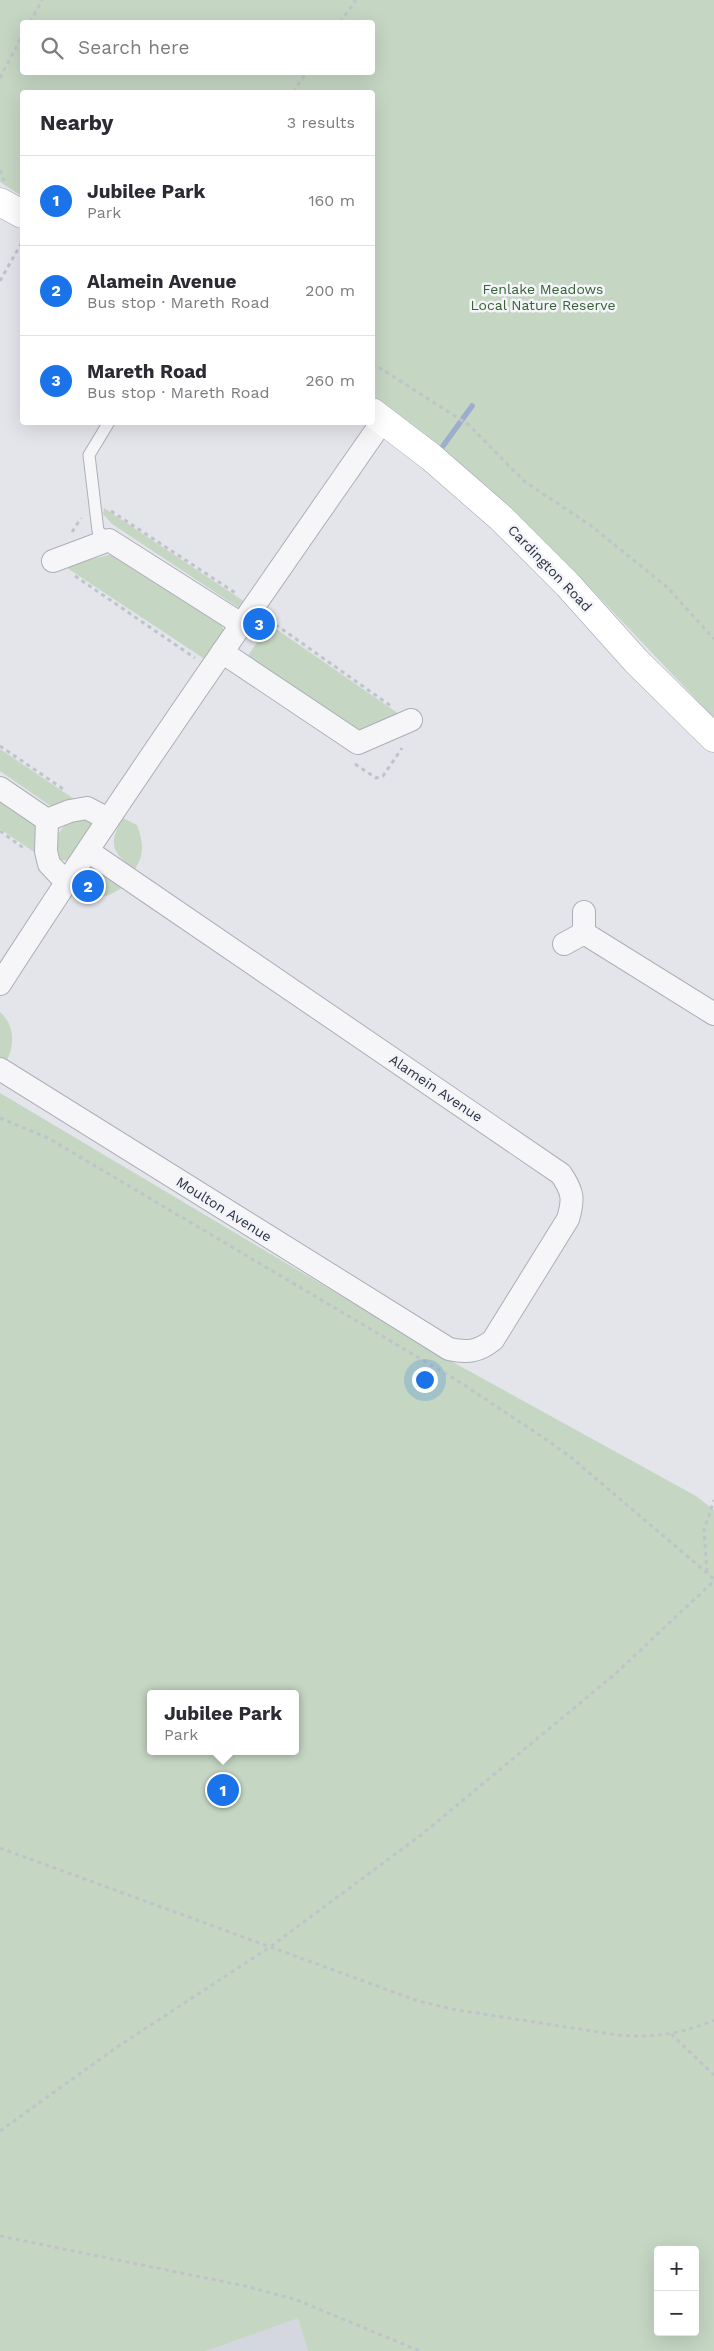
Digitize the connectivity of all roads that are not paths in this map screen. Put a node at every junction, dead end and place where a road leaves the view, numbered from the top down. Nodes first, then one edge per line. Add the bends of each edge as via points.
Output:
1 (0, 202) edge
2 (20, 213) edge
3 (378, 416) edge
4 (107, 425) edge
5 (372, 425) edge
6 (109, 540) junction
7 (53, 560) dead end
8 (242, 624) junction
9 (222, 652) junction
10 (411, 720) dead end
11 (714, 738) edge
12 (0, 788) edge
13 (108, 819) junction
14 (47, 820) junction
15 (88, 851) junction
16 (66, 882) junction
17 (564, 944) dead end
18 (0, 984) edge
19 (714, 1014) edge
20 (0, 1069) edge
21 (449, 1349) joint

1 - 2 main road
3 - 11 main road, Cardington Road via 501,518
4 - 6 lane via 89,455 98,531
5 - 8 street
6 - 7 street
6 - 8 street
8 - 9 street
9 - 10 street via 358,743
9 - 13 street
12 - 14 street
13 - 14 street via 87,808 70,810
13 - 15 street
14 - 16 street via 49,864
15 - 16 street
15 - 21 street, Alamein Avenue via 561,1174 569,1185 573,1200 568,1219 493,1340 480,1350 464,1352
16 - 18 street
17 - 19 street via 584,923
20 - 21 street, Moulton Avenue

